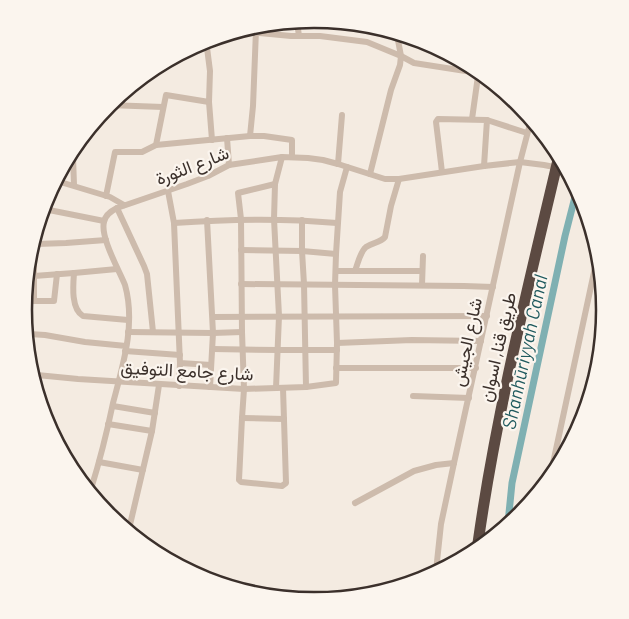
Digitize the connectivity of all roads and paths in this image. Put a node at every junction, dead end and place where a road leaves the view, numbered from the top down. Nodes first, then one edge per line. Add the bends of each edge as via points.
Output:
1 (298, 28) edge
2 (262, 33) edge
3 (256, 34) edge
4 (299, 36) junction
5 (398, 40) edge
6 (207, 49) edge
7 (401, 56) junction
8 (465, 71) edge
9 (477, 80) edge
10 (209, 102) junction
11 (122, 105) edge
12 (163, 107) junction
13 (342, 114) dead end
14 (472, 119) junction
15 (486, 120) junction
16 (529, 127) edge
17 (527, 133) junction
18 (250, 136) junction
19 (227, 138) junction
20 (212, 140) junction
21 (156, 145) junction
22 (282, 157) junction
23 (292, 157) junction
24 (520, 162) junction
25 (73, 163) edge
26 (338, 164) junction
27 (229, 165) junction
28 (484, 166) junction
29 (558, 166) edge
30 (347, 167) junction
31 (559, 167) edge
32 (442, 172) junction
33 (370, 174) junction
34 (399, 179) junction
35 (63, 183) edge
36 (275, 184) junction
37 (74, 186) junction
38 (168, 191) junction
39 (106, 196) junction
40 (124, 205) junction
41 (117, 208) junction
42 (51, 210) edge
43 (240, 219) junction
44 (274, 219) junction
45 (208, 220) junction
46 (302, 220) junction
47 (104, 221) junction
48 (174, 223) junction
49 (337, 223) junction
50 (106, 240) junction
51 (40, 244) edge
52 (241, 250) junction
53 (275, 250) junction
54 (302, 251) junction
55 (336, 254) junction
56 (423, 256) dead end
57 (117, 268) junction
58 (355, 270) junction
59 (336, 271) junction
60 (422, 271) junction
61 (594, 273) edge
62 (57, 274) junction
63 (74, 274) junction
64 (34, 276) edge
65 (34, 282) edge
66 (241, 284) junction
67 (304, 284) junction
68 (277, 285) junction
69 (335, 285) junction
70 (422, 285) junction
71 (493, 287) junction
72 (34, 301) joint
73 (278, 316) junction
74 (305, 316) junction
75 (336, 316) junction
76 (487, 316) junction
77 (213, 317) junction
78 (242, 317) junction
79 (128, 320) junction
80 (128, 332) junction
81 (154, 332) junction
82 (180, 332) junction
83 (242, 332) junction
84 (213, 333) junction
85 (34, 336) edge
86 (481, 341) junction
87 (337, 346) junction
88 (126, 348) junction
89 (213, 348) junction
90 (305, 349) junction
91 (243, 350) junction
92 (278, 350) junction
93 (180, 356) junction
94 (180, 363) junction
95 (211, 364) junction
96 (336, 368) junction
97 (476, 368) junction
98 (40, 375) edge
99 (119, 382) junction
100 (159, 385) junction
101 (179, 386) junction
102 (210, 387) junction
103 (306, 387) junction
104 (280, 388) junction
105 (244, 389) junction
106 (413, 396) dead end
107 (469, 398) junction
108 (113, 406) junction
109 (155, 413) junction
110 (242, 418) junction
111 (284, 419) junction
112 (108, 424) junction
113 (152, 431) junction
114 (554, 458) edge
115 (99, 462) junction
116 (454, 463) junction
117 (143, 470) junction
118 (93, 483) edge
119 (355, 503) dead end
120 (130, 523) edge
121 (479, 538) edge
122 (437, 563) edge

1 - 4 street
2 - 4 street
3 - 18 street
4 - 7 street via 367,42
5 - 7 street
6 - 10 street
7 - 8 street via 414,63
7 - 33 street
9 - 14 street
10 - 12 street via 166,96
10 - 20 street
11 - 12 street
12 - 21 street
13 - 26 street
14 - 15 street
14 - 32 street via 436,120
15 - 17 street
15 - 28 street
16 - 17 street, شارع الجيش
17 - 24 street, شارع الجيش
18 - 19 street
18 - 23 street via 292,140
19 - 20 street
19 - 27 street
20 - 21 street
21 - 39 street via 142,152 115,152
22 - 23 street, شارع الثورة
22 - 27 street, شارع الثورة
22 - 36 street
23 - 26 street, شارع الثورة
24 - 28 street, شارع الثورة
24 - 29 street, شارع الثورة
24 - 71 street, شارع الجيش
25 - 37 street
26 - 30 street, شارع الثورة
27 - 38 street, شارع الثورة
28 - 32 street, شارع الثورة
30 - 33 street, شارع الثورة
30 - 49 street
31 - 121 highway, طريق قنا, اسوان via 513,352
32 - 34 street, شارع الثورة
33 - 34 street, شارع الثورة
34 - 58 street via 385,237 363,250
35 - 37 street
36 - 43 street via 238,193
36 - 44 street
37 - 39 street
38 - 40 street, شارع الثورة
38 - 48 street
39 - 40 street
40 - 41 street, شارع الثورة
41 - 47 street, شارع الثورة
41 - 81 street via 147,274
42 - 47 street
43 - 44 street
43 - 45 street
43 - 52 street
44 - 46 street
44 - 53 street
45 - 48 street
45 - 77 street
46 - 49 street
46 - 54 street
47 - 50 street
48 - 82 street
49 - 55 street
50 - 51 street
50 - 57 street
52 - 53 street
52 - 66 street
53 - 54 street
53 - 68 street
54 - 55 street
54 - 67 street
55 - 59 street
56 - 60 street
57 - 63 street
57 - 79 street via 127,293
58 - 59 street
58 - 60 street
59 - 69 street
60 - 70 street
61 - 114 street
62 - 63 street
62 - 64 street
62 - 72 street via 54,301
63 - 79 street via 77,312 83,316
65 - 72 street
66 - 68 street
66 - 78 street
67 - 68 street
67 - 69 street
67 - 74 street
68 - 73 street
69 - 70 street
69 - 75 street
70 - 71 street
71 - 76 street, شارع الجيش
73 - 74 street
73 - 78 street
73 - 92 street
74 - 75 street
74 - 90 street
75 - 76 street
75 - 87 street
76 - 86 street, شارع الجيش
77 - 78 street
77 - 84 street
78 - 83 street
79 - 80 street
80 - 81 street
80 - 88 street
81 - 82 street
82 - 84 street
82 - 93 street
83 - 84 street
83 - 91 street
84 - 89 street
85 - 88 street
86 - 87 street via 412,340
86 - 97 street, شارع الجيش
87 - 90 street
87 - 96 street
88 - 93 street
88 - 99 street
89 - 91 street
89 - 95 street
90 - 92 street
90 - 103 street
91 - 92 street
91 - 105 street
92 - 104 street
93 - 94 street
94 - 95 street
94 - 101 street
95 - 102 street
96 - 97 street
96 - 103 street, شارع جامع التوفيق via 336,383
97 - 107 street, شارع الجيش
98 - 99 street, شارع جامع التوفيق
99 - 100 street, شارع جامع التوفيق
99 - 108 street
100 - 101 street, شارع جامع التوفيق
100 - 109 street
101 - 102 street, شارع جامع التوفيق
102 - 105 street, شارع جامع التوفيق
103 - 104 street, شارع جامع التوفيق
104 - 105 street, شارع جامع التوفيق
104 - 111 street
105 - 110 street
106 - 107 street
107 - 116 street, شارع الجيش
108 - 109 street
108 - 112 street
109 - 113 street
110 - 111 street
110 - 111 street via 240,481 282,486 286,482
112 - 113 street
112 - 115 street
113 - 117 street
115 - 117 street
115 - 118 street
116 - 119 street via 414,471
116 - 122 street, شارع الجيش via 441,524
117 - 120 street

